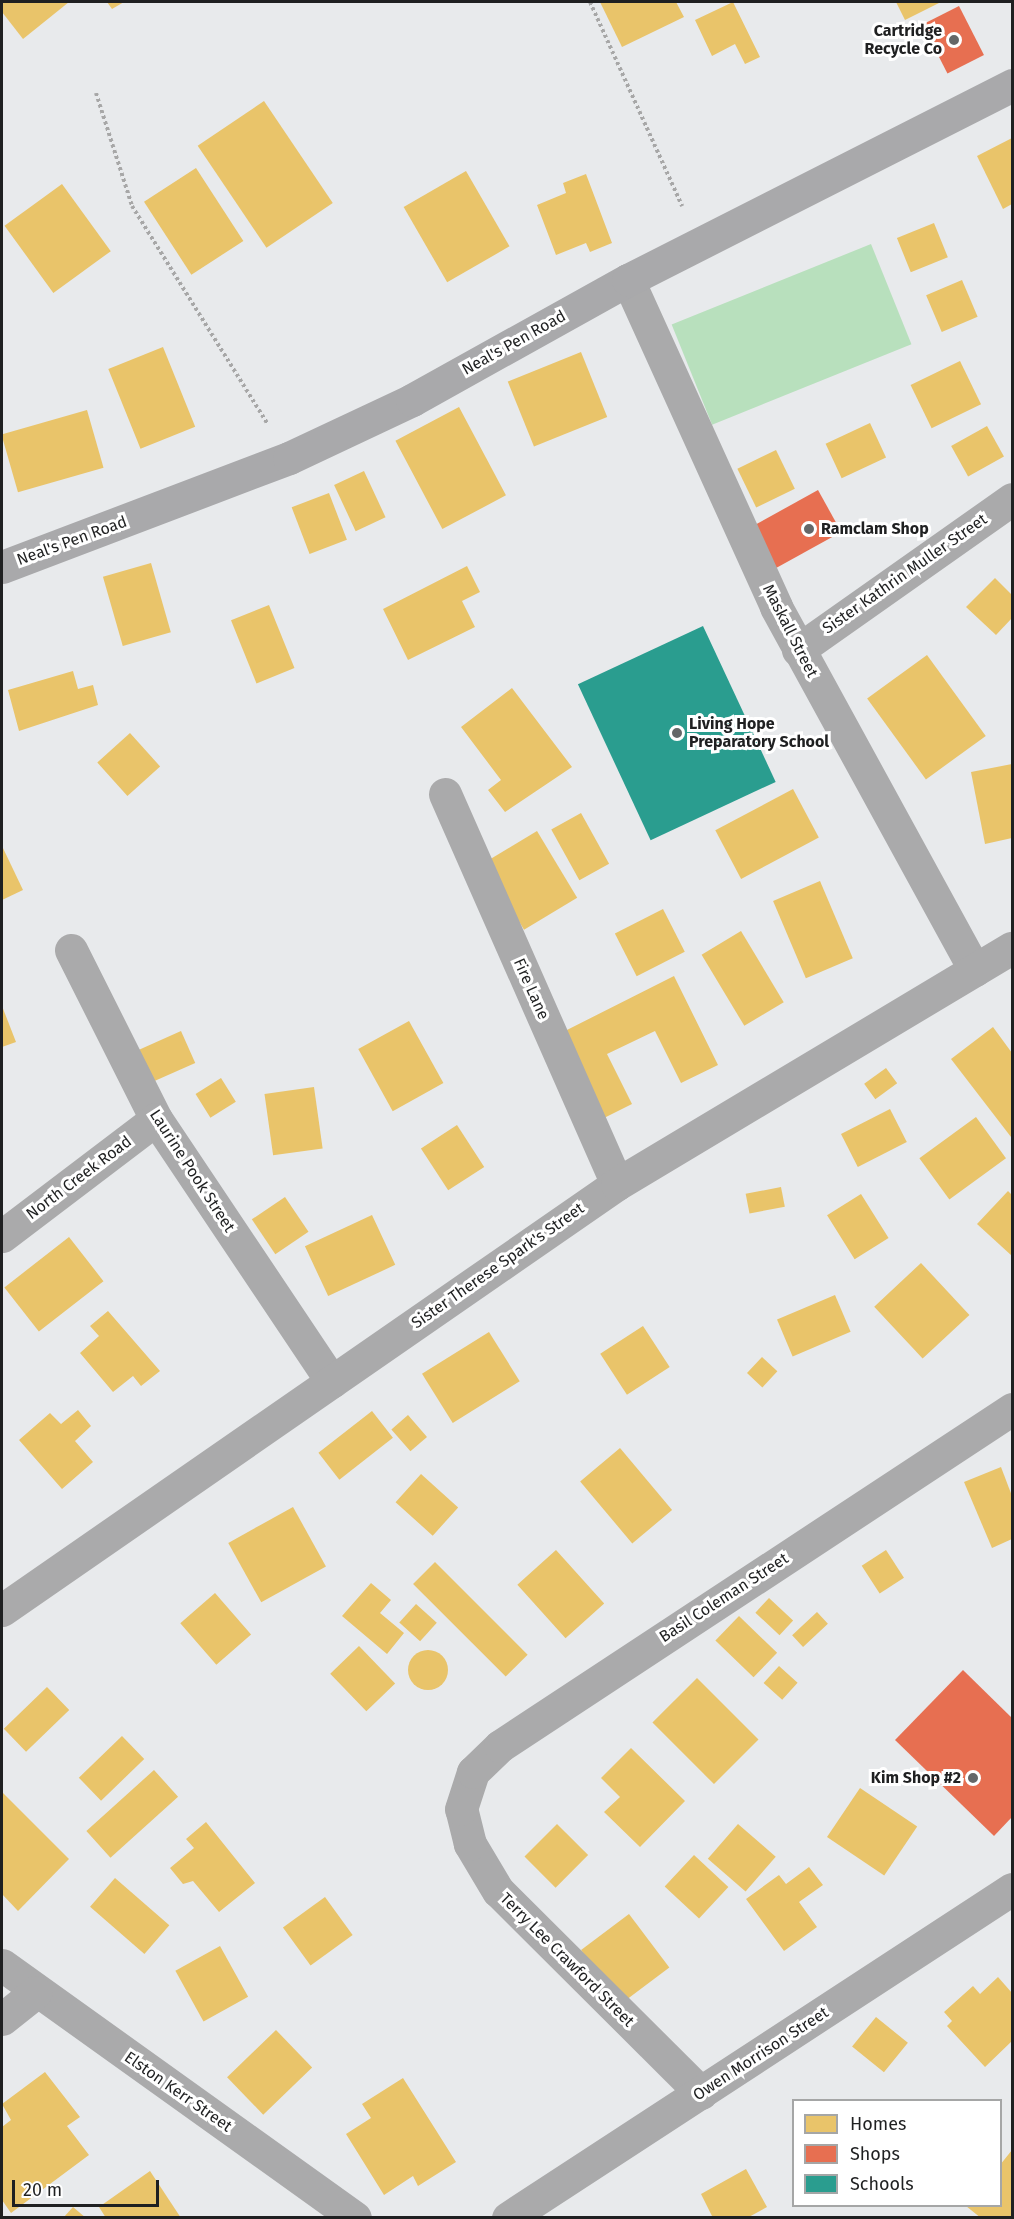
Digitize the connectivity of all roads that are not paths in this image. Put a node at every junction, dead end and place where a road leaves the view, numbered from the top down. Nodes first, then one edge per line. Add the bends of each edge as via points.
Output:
1 (1012, 86) edge
2 (628, 280) junction
3 (1012, 499) edge
4 (2, 567) edge
5 (798, 650) junction
6 (445, 794) dead end
7 (1012, 948) edge
8 (71, 951) dead end
9 (975, 970) junction
10 (156, 1119) junction
11 (617, 1184) junction
12 (2, 1236) edge
13 (332, 1382) junction
14 (1012, 1409) edge
15 (2, 1610) edge
16 (461, 1809) joint
17 (1012, 1889) edge
18 (2, 1965) edge
19 (36, 1992) junction
20 (2, 2019) edge
21 (701, 2093) junction
22 (355, 2217) edge
23 (508, 2217) edge

1 - 2 street, Neal's Pen Road
2 - 4 street, Neal's Pen Road via 412,399 289,458
2 - 5 street, Maskall Street
3 - 5 street, Sister Kathrin Muller Street
5 - 9 street, Maskall Street
6 - 11 street, Fire Lane
7 - 9 street, Sister Therese Spark's Street
8 - 10 street, Laurine Pook Street
9 - 11 street, Sister Therese Spark's Street
10 - 12 street, North Creek Road
10 - 13 street, Laurine Pook Street
11 - 13 street, Sister Therese Spark's Street
13 - 15 street, Sister Therese Spark's Street
14 - 16 street, Basil Coleman Street via 500,1746 473,1772
16 - 21 street, Terry Lee Crawford Street via 470,1844 498,1891
17 - 21 street, Owen Morrison Street
18 - 19 street, Elston Kerr Street
19 - 20 street
19 - 22 street, Elston Kerr Street
21 - 23 street, Owen Morrison Street

